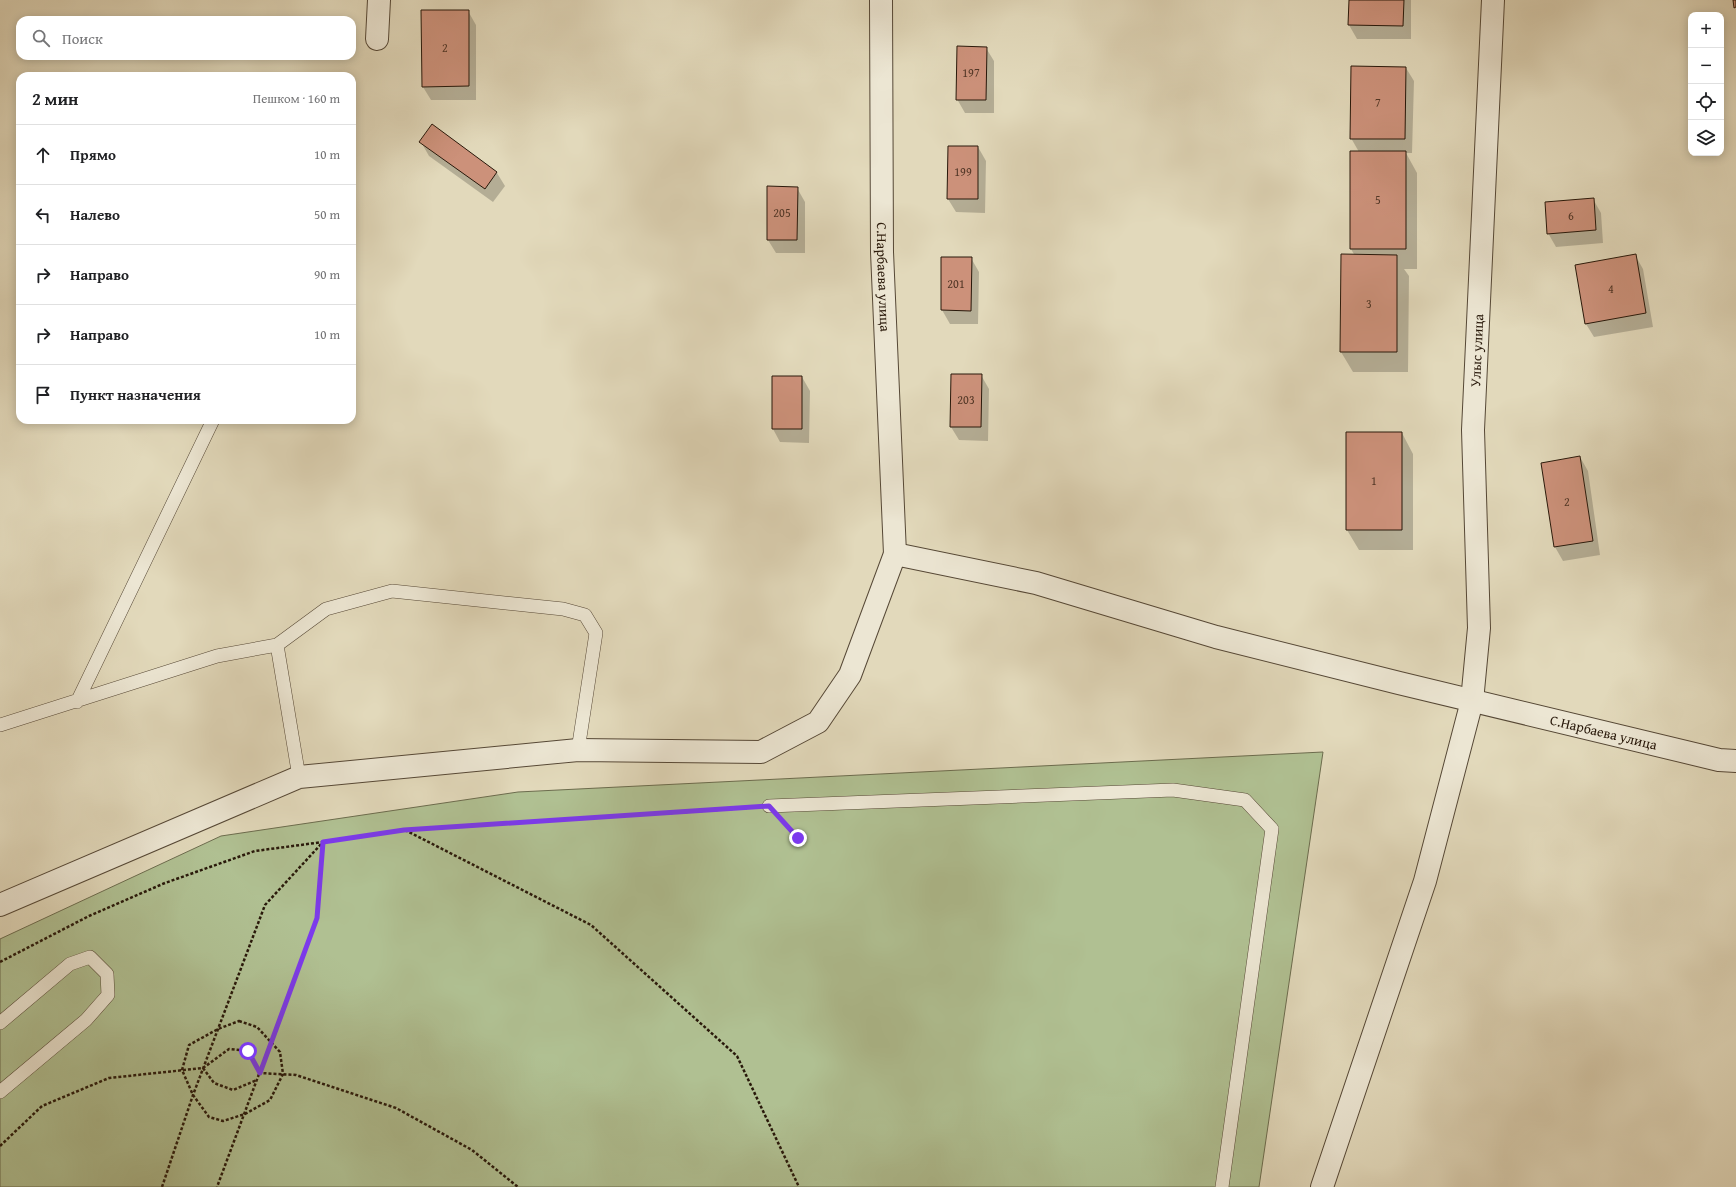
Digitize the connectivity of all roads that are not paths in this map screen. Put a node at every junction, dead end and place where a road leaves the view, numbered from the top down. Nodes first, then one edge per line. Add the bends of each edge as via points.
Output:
1 (379, 0) edge
2 (881, 0) edge
3 (1493, 0) edge
4 (377, 39) dead end
5 (211, 424) edge
6 (895, 554) junction
7 (277, 645) junction
8 (1472, 701) junction
9 (77, 702) junction
10 (0, 725) edge
11 (578, 750) junction
12 (1736, 761) edge
13 (299, 777) junction
14 (769, 806) road end
15 (0, 906) edge
16 (0, 1024) edge
17 (0, 1092) edge
18 (1222, 1187) edge
19 (1322, 1187) edge

1 - 4 street
2 - 6 street, С.Нарбаева улица via 882,252
3 - 8 street, Улыс улица via 1474,430 1479,628
5 - 9 lane
6 - 8 street, С.Нарбаева улица via 1036,584 1216,637
6 - 11 street via 850,676 818,722 761,752
7 - 9 lane via 217,656
7 - 11 lane via 326,609 392,591 563,609 584,615 596,633
7 - 13 lane
8 - 12 street, С.Нарбаева улица via 1719,760
8 - 19 street, Улыс улица via 1425,881
9 - 10 lane
11 - 13 street
13 - 15 street
14 - 18 lane via 1173,790 1245,800 1272,829
16 - 17 lane via 70,964 90,957 107,974 108,996 90,1015

